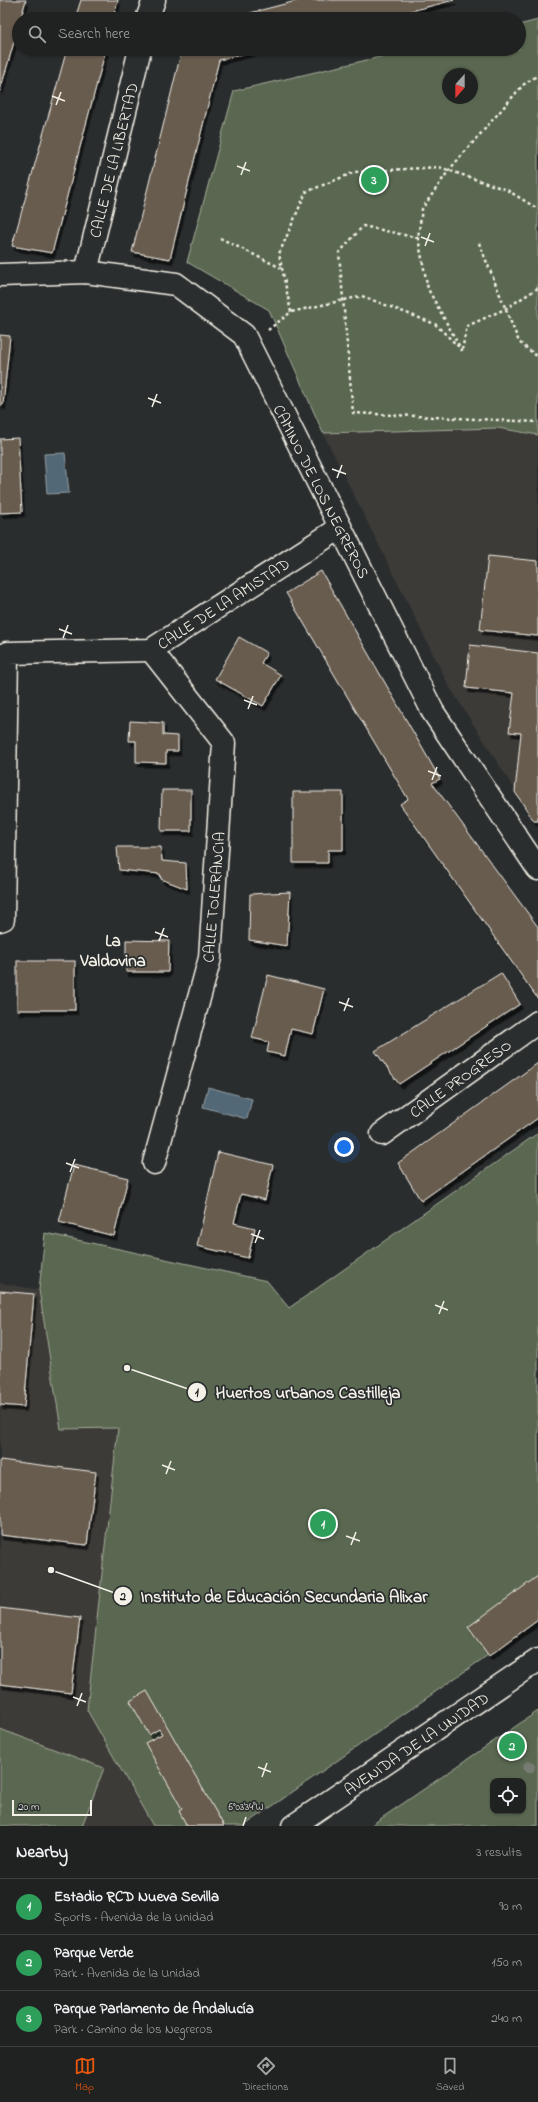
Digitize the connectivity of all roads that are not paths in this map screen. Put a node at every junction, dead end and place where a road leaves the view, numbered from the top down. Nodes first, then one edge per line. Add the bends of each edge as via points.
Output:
1 (154, 0) edge
2 (150, 12) edge
3 (138, 56) edge
4 (86, 272) junction
5 (0, 275) edge
6 (340, 528) junction
7 (151, 650) junction
8 (538, 869) edge
9 (0, 920) edge
10 (538, 1022) edge
11 (382, 1134) dead end
12 (154, 1163) dead end
13 (538, 1660) edge
14 (293, 1826) edge

1 - 2 street
3 - 4 street, CALLE DE LA LIBERTAD
4 - 5 street, CAMINO DE LOS NEGREROS
4 - 6 street, CAMINO DE LOS NEGREROS via 176,284 244,335
6 - 7 street, CALLE DE LA AMISTAD
6 - 8 street, CAMINO DE LOS NEGREROS via 432,712
7 - 9 street, CALLE DE LA AMISTAD via 7,653 3,920
7 - 12 street, CALLE TOLERANCIA via 224,743 210,958
10 - 11 street, CALLE PROGRESO
13 - 14 street, AVENIDA DE LA UNIDAD

